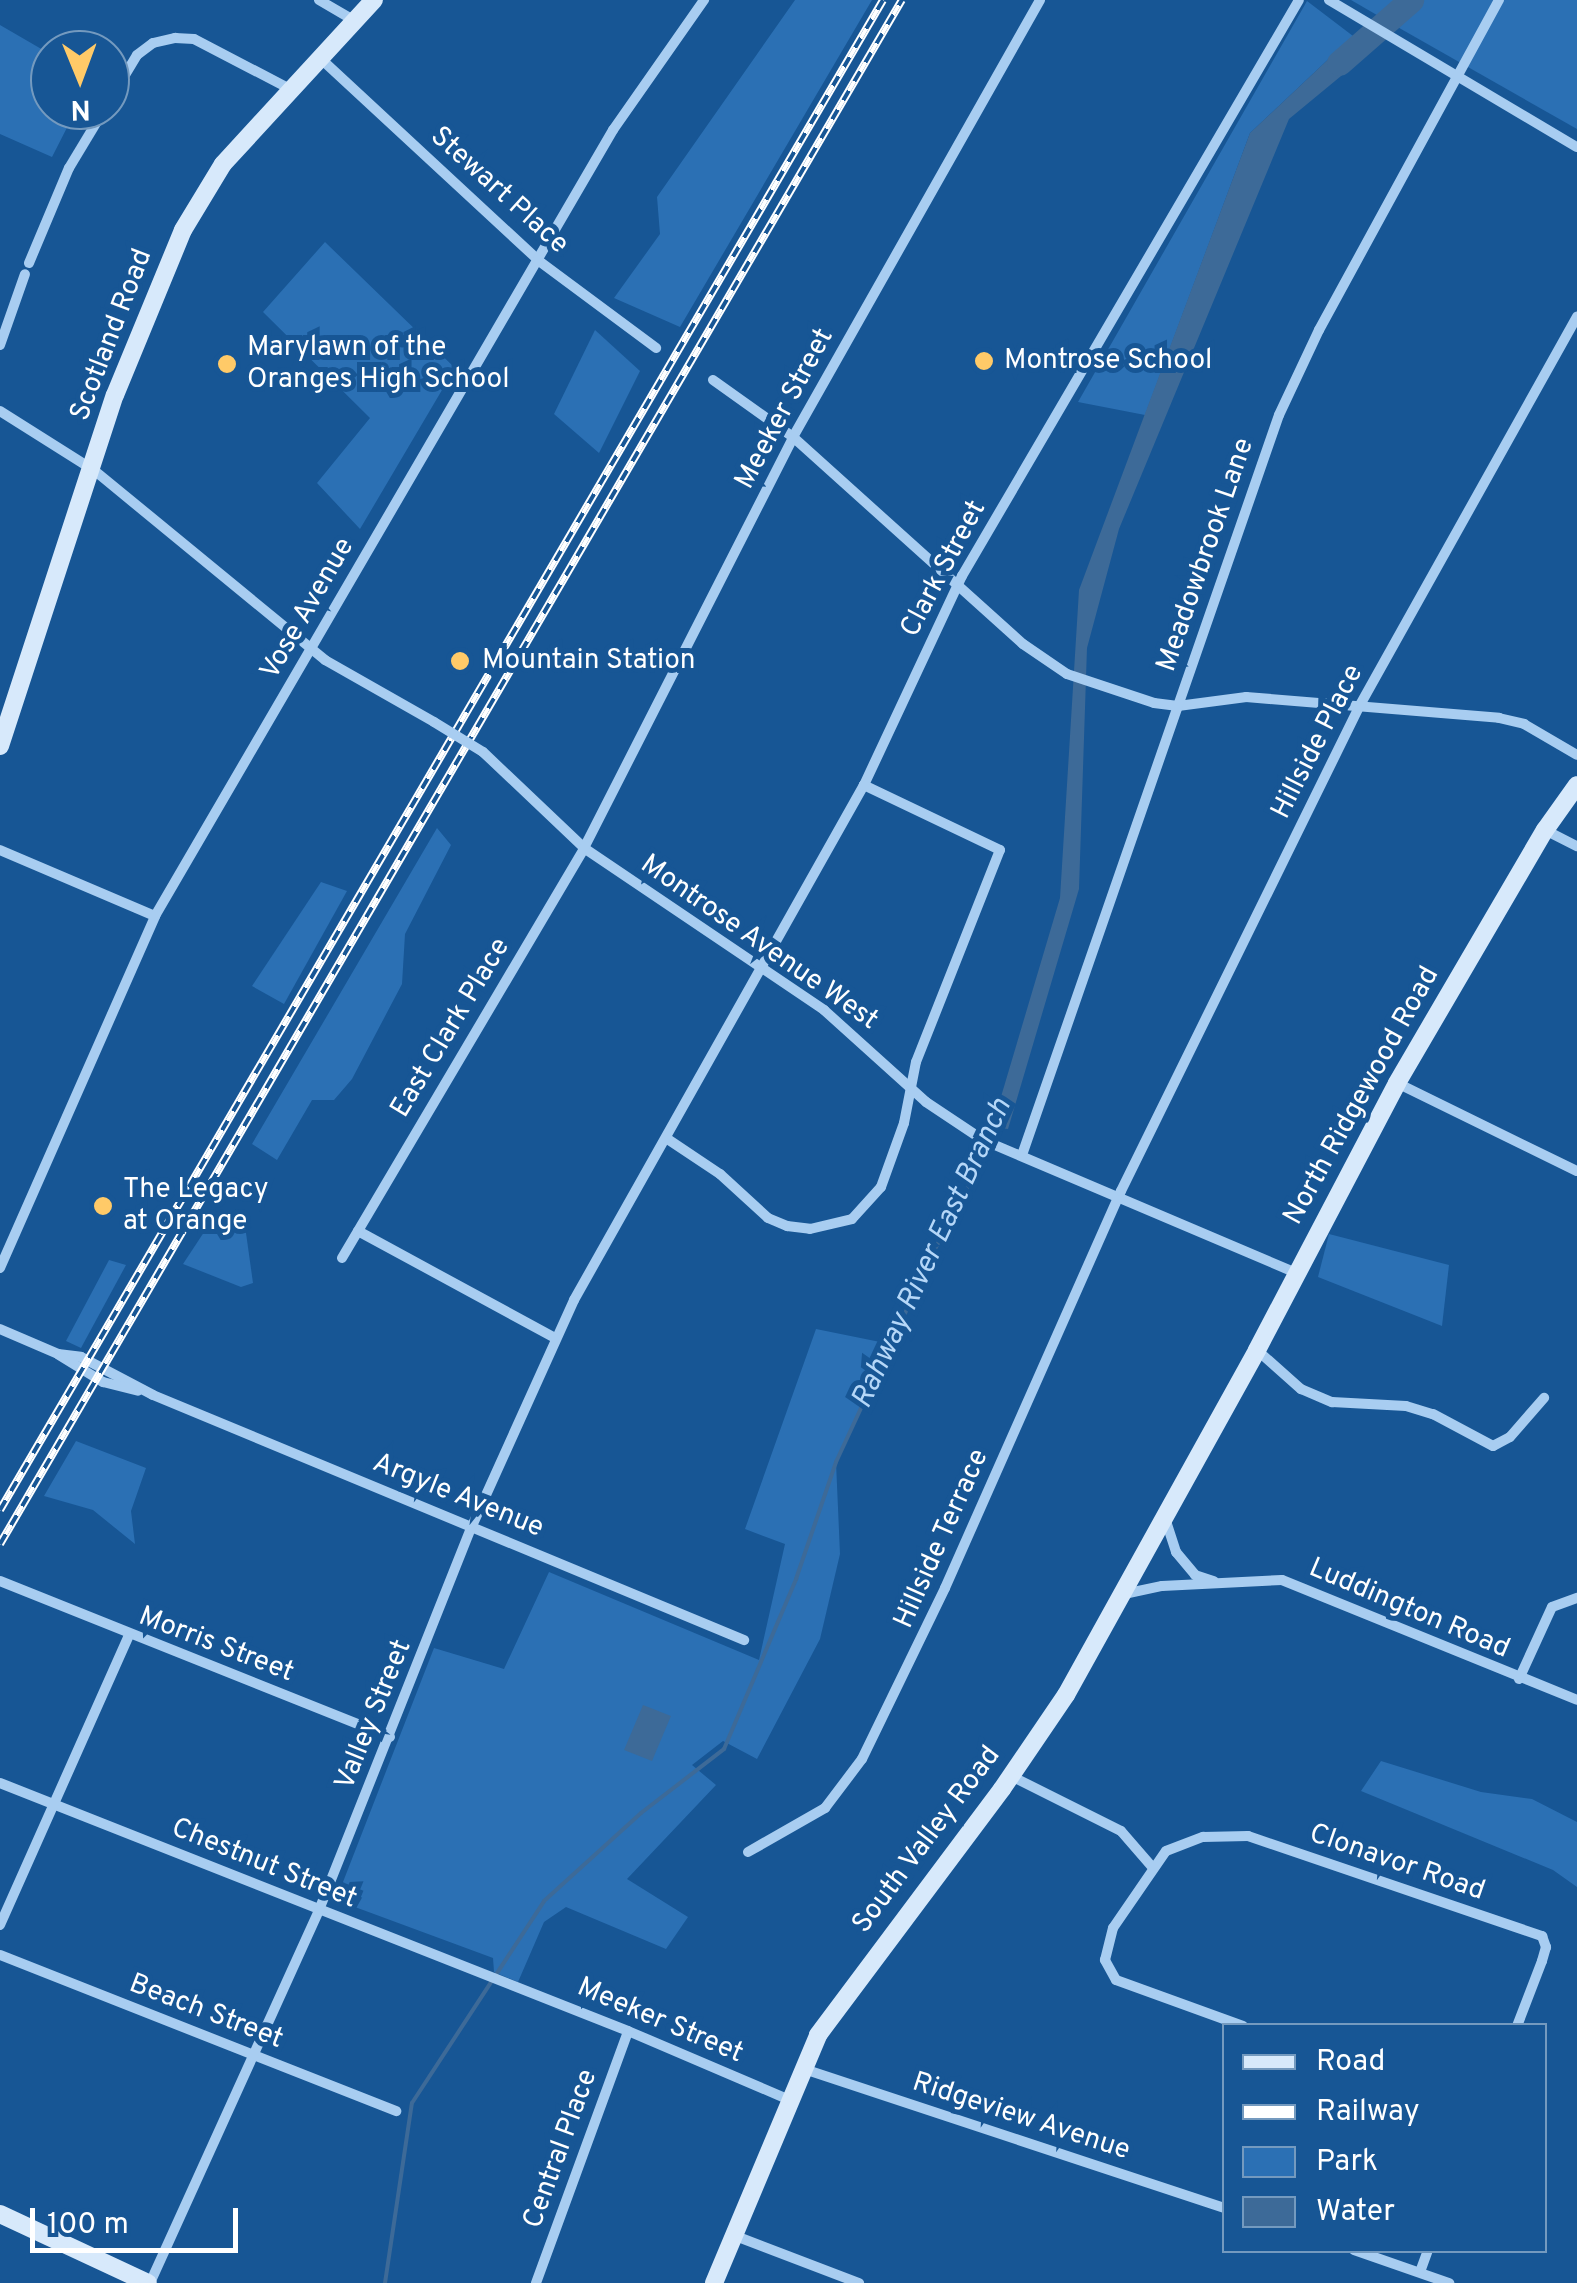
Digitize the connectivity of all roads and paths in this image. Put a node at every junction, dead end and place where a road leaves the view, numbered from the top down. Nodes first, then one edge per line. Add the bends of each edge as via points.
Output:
1 (320, 0) edge
2 (374, 0) edge
3 (704, 0) edge
4 (1040, 0) edge
5 (1299, 0) edge
6 (1329, 0) edge
7 (1498, 0) edge
8 (355, 20) junction
9 (320, 57) junction
10 (130, 67) edge
11 (1459, 76) junction
12 (290, 89) junction
13 (93, 130) edge
14 (1577, 147) edge
15 (538, 260) junction
16 (1577, 316) edge
17 (0, 345) edge
18 (656, 348) dead end
19 (713, 380) dead end
20 (0, 411) edge
21 (793, 437) junction
22 (91, 468) junction
23 (957, 585) junction
24 (310, 649) junction
25 (1360, 705) junction
26 (1178, 706) junction
27 (0, 744) edge
28 (1577, 755) edge
29 (1577, 784) edge
30 (864, 785) junction
31 (1545, 830) junction
32 (1577, 846) edge
33 (584, 848) junction
34 (0, 850) edge
35 (155, 916) junction
36 (764, 969) junction
37 (1396, 1082) junction
38 (910, 1087) junction
39 (666, 1138) junction
40 (1022, 1154) junction
41 (649, 1169) joint
42 (1577, 1172) edge
43 (1118, 1197) junction
44 (358, 1231) junction
45 (342, 1258) dead end
46 (0, 1268) edge
47 (1296, 1273) junction
48 (0, 1330) edge
49 (555, 1338) junction
50 (1257, 1350) junction
51 (1544, 1398) dead end
52 (1207, 1441) joint
53 (1166, 1518) junction
54 (472, 1526) junction
55 (0, 1581) edge
56 (1220, 1583) junction
57 (0, 1589) edge
58 (1124, 1594) junction
59 (26, 1595) junction
60 (1577, 1598) edge
61 (129, 1635) junction
62 (744, 1640) dead end
63 (1520, 1679) junction
64 (1577, 1700) edge
65 (390, 1736) junction
66 (1011, 1776) junction
67 (0, 1783) edge
68 (53, 1804) junction
69 (748, 1852) dead end
70 (1153, 1868) junction
71 (319, 1910) junction
72 (0, 1925) edge
73 (0, 1955) edge
74 (512, 1985) joint
75 (1234, 2023) edge
76 (1518, 2023) edge
77 (628, 2031) junction
78 (253, 2054) junction
79 (804, 2069) junction
80 (790, 2100) junction
81 (396, 2111) dead end
82 (1222, 2207) edge
83 (0, 2214) edge
84 (733, 2236) junction
85 (1363, 2253) edge
86 (1427, 2253) edge
87 (1420, 2272) junction
88 (149, 2283) edge
89 (536, 2283) edge
90 (714, 2283) edge
91 (859, 2283) edge
92 (1449, 2283) edge

1 - 8 street
2 - 8 street, Scotland Road
3 - 15 street, Vose Avenue via 612,130
4 - 21 street, Meeker Street
5 - 23 street, Clark Street
6 - 11 street
7 - 11 street, Meadowbrook Lane
8 - 9 street, Scotland Road
9 - 12 street, Scotland Road
9 - 15 street, Stewart Place
10 - 12 street via 153,43 194,39
11 - 14 street
11 - 26 street, Meadowbrook Lane via 1286,399
12 - 22 street, Scotland Road via 223,164 191,214 143,319
13 - 17 street via 58,192
15 - 18 street, Stewart Place
15 - 24 street, Vose Avenue
16 - 25 street, Hillside Place
19 - 21 street
20 - 22 street, Montrose Avenue West
21 - 23 street
21 - 33 street, Meeker Street
22 - 24 street, Montrose Avenue West
22 - 27 street, Scotland Road
23 - 26 street via 1067,674
23 - 30 street, Clark Street
24 - 33 street, Montrose Avenue West, bridge via 483,752
24 - 35 street, Vose Avenue
25 - 26 street via 1246,697
25 - 28 street via 1499,718 1524,724
25 - 43 street, Hillside Place
26 - 40 street, Meadowbrook Lane
29 - 31 street, North Ridgewood Road
30 - 36 street, Clark Street
30 - 38 street via 1000,850
31 - 32 street
31 - 37 street, North Ridgewood Road
33 - 36 street, Montrose Avenue West
33 - 44 street, East Clark Place
34 - 35 street
35 - 46 street, Vose Avenue
36 - 38 street, Montrose Avenue West via 824,1010
36 - 39 street, Clark Street
37 - 42 street
37 - 47 street, North Ridgewood Road
38 - 39 street via 881,1188 852,1219 833,1227 810,1230 768,1218
38 - 40 street, Montrose Avenue West via 983,1140
39 - 41 street, Clark Street
40 - 43 street, Montrose Avenue West
41 - 49 street, Valley Street
43 - 47 street, Montrose Avenue West
43 - 69 street, Hillside Terrace via 862,1758 825,1808
44 - 45 street, East Clark Place
44 - 49 street
47 - 50 street, North Ridgewood Road
48 - 54 street, Argyle Avenue via 103,1382 154,1395
49 - 54 street, Valley Street
50 - 51 street via 1301,1389 1332,1402 1406,1406 1494,1446 1510,1438
50 - 52 street, North Ridgewood Road
52 - 53 street, South Valley Road
53 - 56 street via 1176,1552 1195,1574
53 - 58 street, South Valley Road
54 - 62 street, Argyle Avenue
54 - 65 street, Valley Street
55 - 59 street, Morris Street
56 - 58 street, Luddington Road
56 - 63 street, Luddington Road via 1282,1580
57 - 59 street, Morris Street
58 - 66 street, South Valley Road
59 - 61 street, Morris Street
60 - 63 street via 1552,1607
61 - 65 street, Morris Street
61 - 68 street
63 - 64 street, Luddington Road
65 - 71 street, Valley Street
66 - 70 street via 1121,1831
66 - 79 street, South Valley Road via 851,1988
67 - 68 street, Chestnut Street
68 - 71 street, Chestnut Street
68 - 72 street
70 - 75 street via 1106,1945 1108,1970 1116,1980
70 - 76 street, Clonavor Road via 1183,1842 1248,1836 1542,1936 1546,1947
71 - 74 street, Chestnut Street
71 - 78 street, Valley Street
73 - 78 street, Beach Street
74 - 77 street, Meeker Street
77 - 80 street, Meeker Street
77 - 89 street, Central Place
78 - 81 street, Beach Street
78 - 88 street, Valley Street
79 - 80 street, South Valley Road
79 - 82 street, Ridgeview Avenue
80 - 84 street, South Valley Road
83 - 88 street
84 - 90 street, South Valley Road
84 - 91 street
85 - 87 street
86 - 87 street
87 - 92 street

